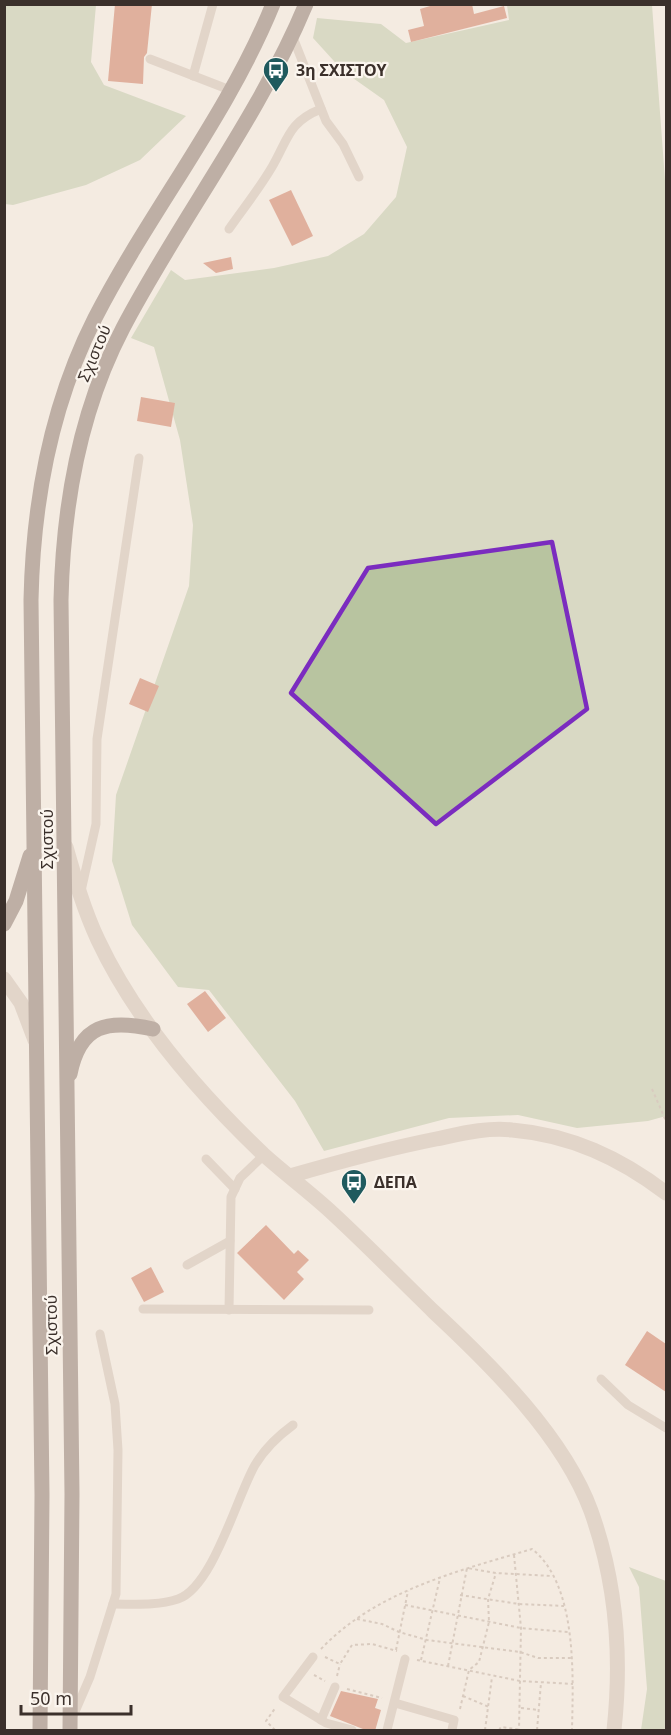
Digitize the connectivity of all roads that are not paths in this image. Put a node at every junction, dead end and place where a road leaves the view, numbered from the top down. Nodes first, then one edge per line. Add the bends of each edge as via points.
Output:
1 (213, 4) edge
2 (273, 4) edge
3 (306, 4) edge
4 (292, 35) junction
5 (150, 59) dead end
6 (193, 76) junction
7 (230, 90) junction
8 (321, 109) junction
9 (359, 177) dead end
10 (229, 229) dead end
11 (139, 458) dead end
12 (35, 842) junction
13 (64, 842) junction
14 (80, 896) junction
15 (4, 924) edge
16 (4, 979) edge
17 (153, 1029) junction
18 (36, 1040) junction
19 (66, 1098) junction
20 (264, 1155) junction
21 (206, 1160) dead end
22 (290, 1176) junction
23 (235, 1189) junction
24 (666, 1193) edge
25 (230, 1241) junction
26 (187, 1264) dead end
27 (143, 1310) dead end
28 (229, 1310) junction
29 (369, 1310) dead end
30 (100, 1334) dead end
31 (601, 1379) dead end
32 (293, 1425) dead end
33 (666, 1428) edge
34 (113, 1604) junction
35 (314, 1657) road end
36 (405, 1659) road end
37 (335, 1687) road end
38 (395, 1703) junction
39 (321, 1720) junction
40 (70, 1726) edge
41 (40, 1731) edge
42 (352, 1731) edge
43 (387, 1731) edge
44 (452, 1731) edge
45 (614, 1731) edge

1 - 6 lane
2 - 7 main road, Σχιστού
3 - 4 main road, Σχιστού
4 - 8 lane
4 - 13 main road, Σχιστού via 123,329 84,427 66,513 62,559
5 - 6 lane
6 - 7 lane
7 - 12 main road, Σχιστού via 96,317 55,422 36,512 32,559
8 - 9 lane
8 - 10 lane via 303,116 287,134 273,166
11 - 14 lane via 97,739 96,824
12 - 15 main road via 16,902
12 - 18 main road, Σχιστού
13 - 14 street
13 - 19 main road, Σχιστού
14 - 17 street via 126,993
16 - 18 street via 21,1003
17 - 19 main road via 109,1024 91,1032 81,1042 72,1065
17 - 20 street via 192,1080
18 - 41 main road, Σχιστού via 42,1495
19 - 40 main road, Σχιστού via 72,1494
20 - 22 street
20 - 23 lane via 240,1178
21 - 23 lane
22 - 24 street via 368,1153 472,1132 510,1130 582,1144 613,1157
22 - 45 street via 467,1343 561,1454 590,1509 606,1563 617,1632
23 - 25 lane via 231,1197
25 - 26 lane
25 - 28 lane
27 - 28 lane
28 - 29 lane
30 - 34 lane via 115,1404 118,1450
31 - 33 lane via 628,1405
32 - 34 lane via 273,1440 255,1465 216,1554 196,1586 180,1598 152,1604
34 - 40 lane
35 - 39 lane via 283,1697
36 - 38 lane
37 - 39 lane
38 - 43 lane
38 - 44 lane via 454,1720
39 - 42 lane

